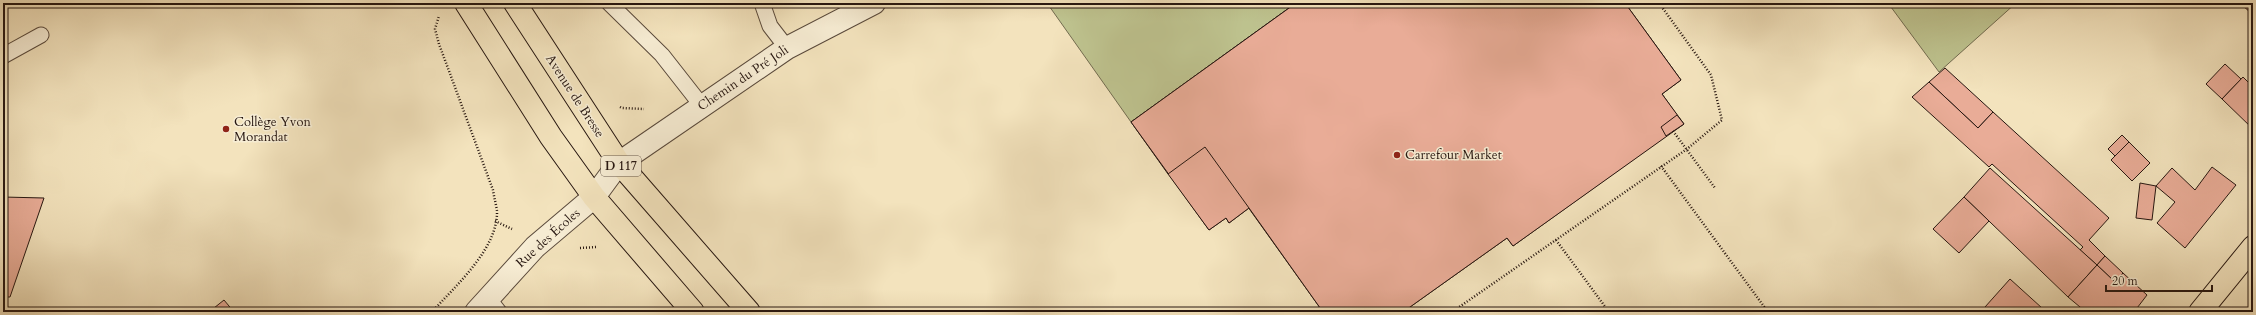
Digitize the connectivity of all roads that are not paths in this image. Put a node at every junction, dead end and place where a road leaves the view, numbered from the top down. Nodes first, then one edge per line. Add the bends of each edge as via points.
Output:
1 (466, 3) edge
2 (515, 3) edge
3 (609, 3) edge
4 (762, 3) edge
5 (874, 3) edge
6 (41, 35) dead end
7 (787, 48) junction
8 (3, 56) edge
9 (702, 106) junction
10 (619, 163) junction
11 (594, 197) junction
12 (2253, 247) edge
13 (488, 307) edge
14 (693, 312) edge
15 (749, 312) edge
16 (2200, 312) edge

1 - 11 main road, D 117 via 550,137
2 - 10 main road, Avenue de Bresse / D 117
3 - 9 lane via 662,55
4 - 7 lane via 770,26
5 - 7 street, Chemin du Pré Joli
6 - 8 lane
7 - 9 street, Chemin du Pré Joli
9 - 10 street, Chemin du Pré Joli
10 - 11 street, Rue des Écoles
10 - 15 main road, Avenue de Bresse / D 117
11 - 13 street, Rue des Écoles via 535,247
11 - 14 main road, D 117
12 - 16 main road

